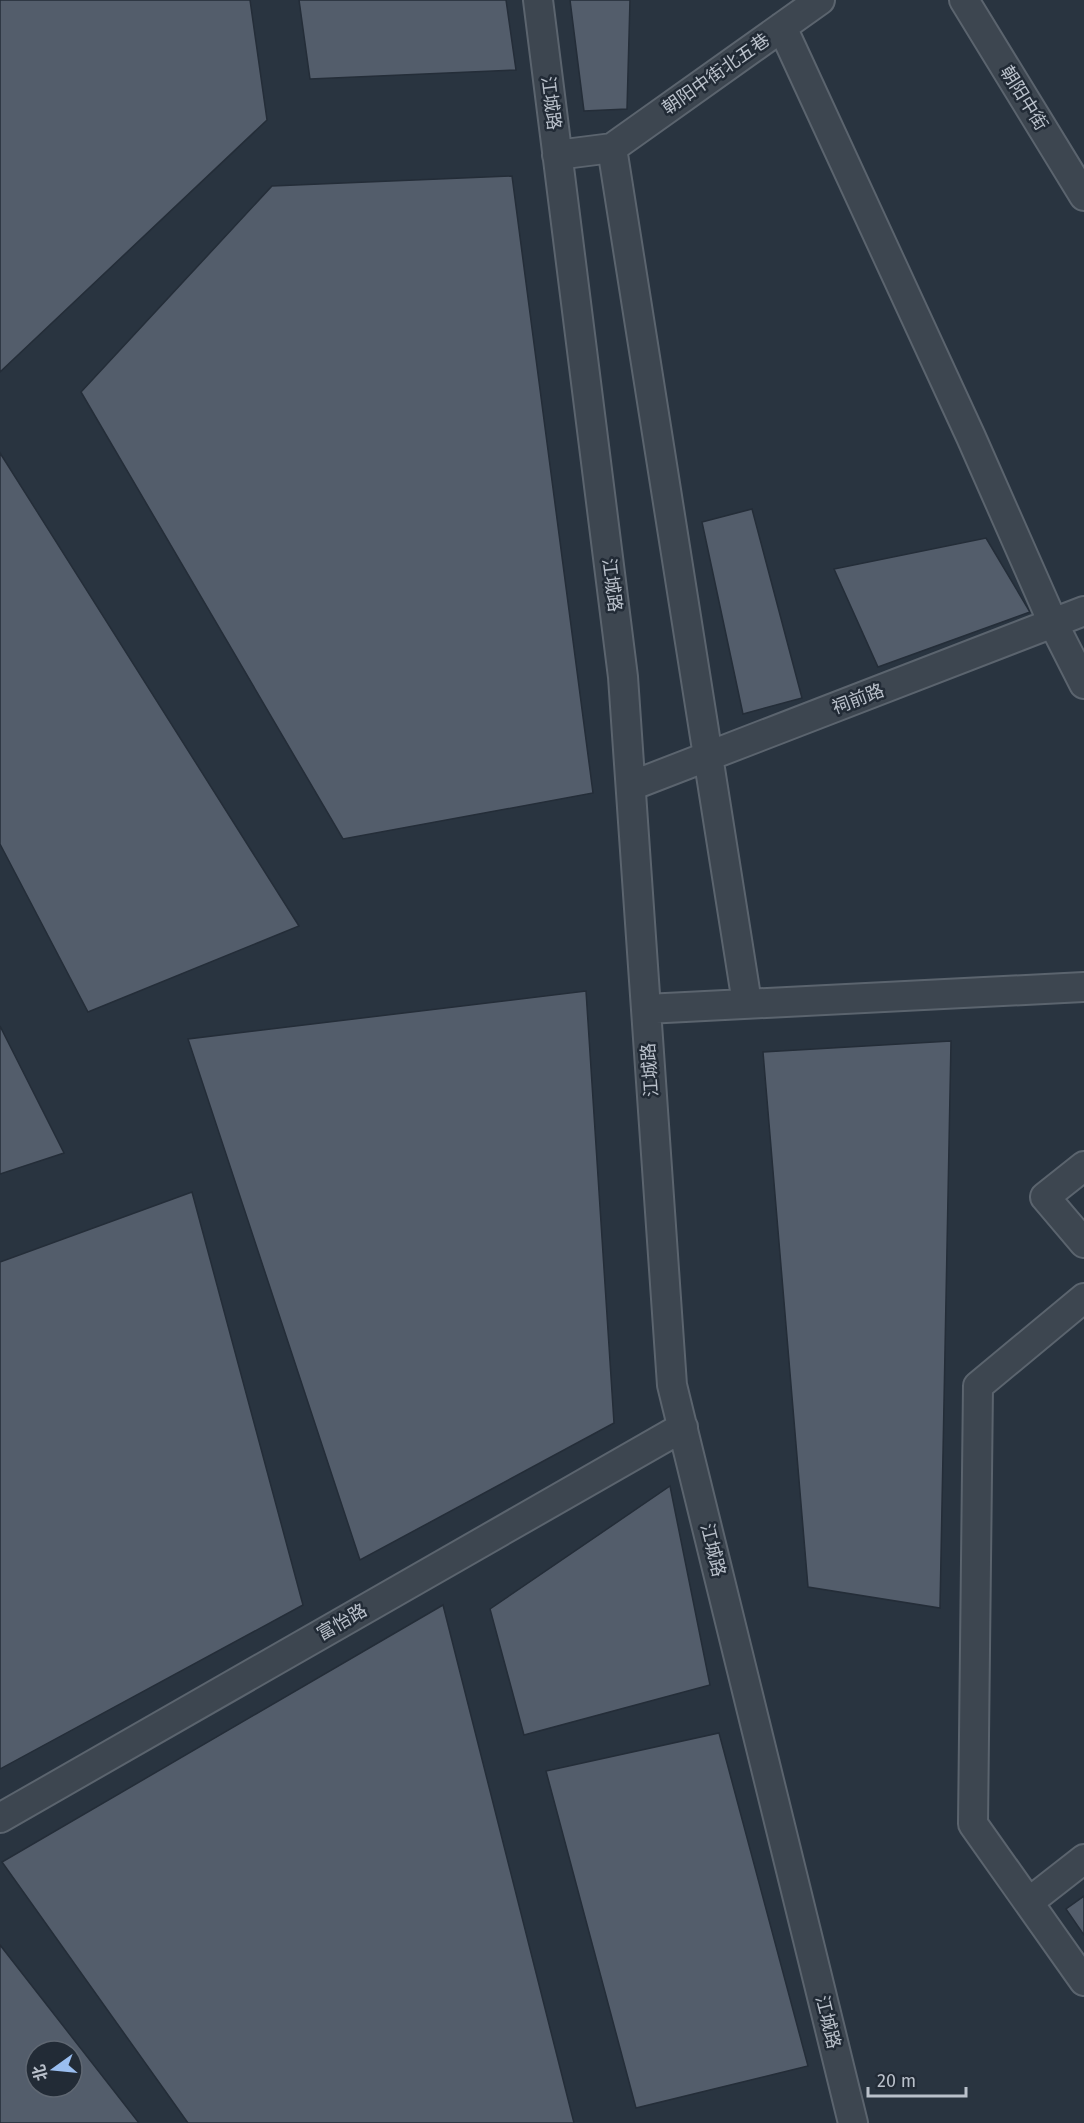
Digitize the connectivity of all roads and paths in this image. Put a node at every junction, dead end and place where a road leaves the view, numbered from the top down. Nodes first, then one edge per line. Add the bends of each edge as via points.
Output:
1 (538, 0) edge
2 (820, 0) edge
3 (964, 0) edge
4 (782, 27) junction
5 (612, 148) junction
6 (557, 155) junction
7 (1084, 196) edge
8 (1084, 611) edge
9 (1053, 623) junction
10 (1084, 684) edge
11 (708, 756) junction
12 (631, 786) junction
13 (1084, 987) edge
14 (747, 1003) junction
15 (646, 1009) junction
16 (1084, 1166) edge
17 (1084, 1242) edge
18 (1084, 1298) edge
19 (683, 1427) junction
20 (0, 1818) edge
21 (1084, 1859) edge
22 (1029, 1902) junction
23 (1084, 1982) edge
24 (853, 2123) edge

1 - 6 street, 江城路
2 - 4 street, 朝阳中街北五巷
3 - 7 street, 朝阳中街
4 - 5 street, 朝阳中街北五巷
4 - 9 street
5 - 6 street
5 - 11 street
6 - 12 street, 江城路 via 623,677
8 - 9 street, 祠前路
9 - 10 street
9 - 11 street, 祠前路
11 - 12 street, 祠前路
11 - 14 street
12 - 15 street, 江城路
13 - 14 street
14 - 15 street
15 - 19 street, 江城路 via 672,1385
16 - 17 street via 1045,1197
18 - 22 street via 978,1386 973,1824
19 - 20 street, 富怡路
19 - 24 street, 江城路
21 - 22 street
22 - 23 street

